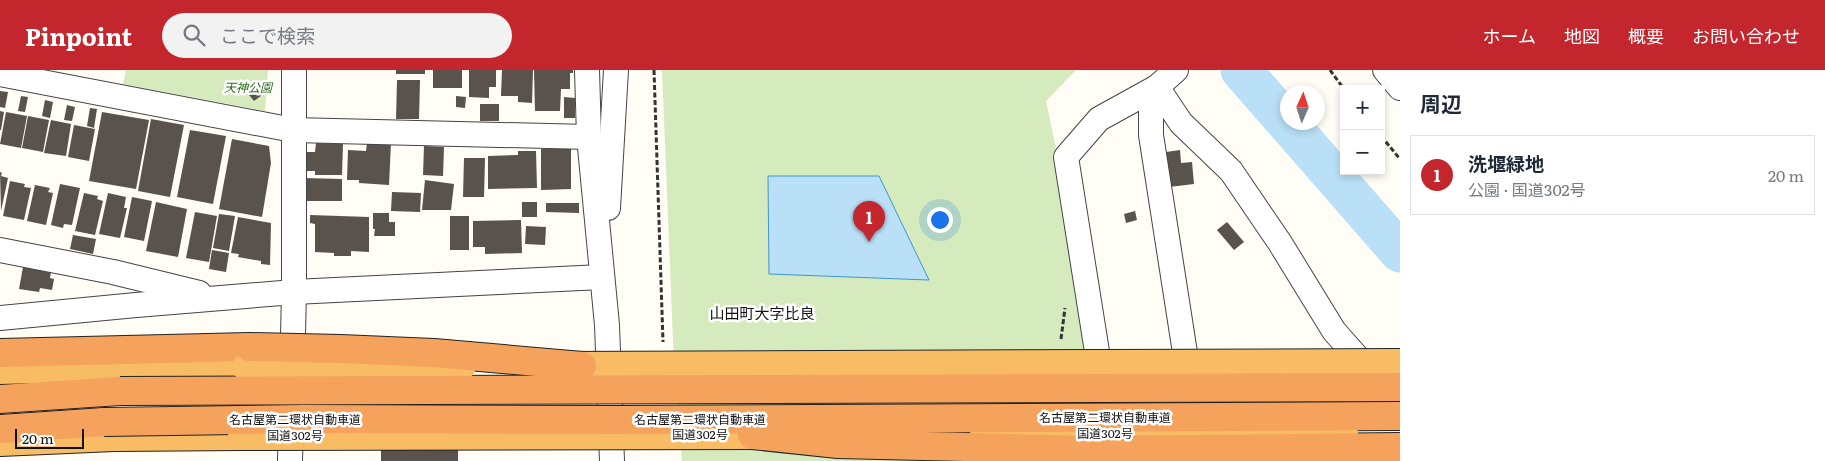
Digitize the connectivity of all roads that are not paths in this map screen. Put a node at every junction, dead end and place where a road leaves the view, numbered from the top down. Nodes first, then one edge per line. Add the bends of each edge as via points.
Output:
1 (294, 70) edge
2 (588, 70) edge
3 (616, 70) edge
4 (1385, 70) edge
5 (0, 74) edge
6 (1166, 79) edge
7 (1400, 88) edge
8 (293, 130) junction
9 (589, 137) junction
10 (0, 250) edge
11 (602, 277) junction
12 (294, 292) junction
13 (219, 298) junction
14 (605, 302) junction
15 (0, 318) edge
16 (2, 359) edge
17 (1400, 363) edge
18 (1400, 379) edge
19 (1102, 384) dead end
20 (1312, 387) junction
21 (1400, 387) edge
22 (0, 399) edge
23 (1400, 406) edge
24 (1400, 416) edge
25 (616, 420) junction
26 (0, 429) edge
27 (1400, 434) edge
28 (0, 442) edge
29 (1400, 447) edge
30 (290, 461) edge
31 (612, 461) edge
32 (1202, 461) edge

1 - 8 street
2 - 9 street
3 - 14 street
4 - 7 street
5 - 8 street
6 - 19 street via 1099,119 1066,157
6 - 23 street via 1180,123 1231,171 1334,331
6 - 32 street via 1151,111 1151,135
8 - 9 street
8 - 12 street
9 - 11 street
10 - 13 street via 113,272
11 - 12 street
11 - 14 street
12 - 13 street
12 - 30 street
13 - 15 street
14 - 31 street
16 - 17 highway, bridge via 248,357 341,349 434,353 582,366
18 - 20 highway, bridge
20 - 21 highway, bridge
20 - 22 highway, bridge via 120,391
24 - 25 highway, 名古屋第二環状自動車道, bridge
25 - 26 highway, 名古屋第二環状自動車道, bridge via 104,422
25 - 29 highway, bridge via 838,444 1093,450
27 - 28 highway, 国道302号, bridge via 242,436

